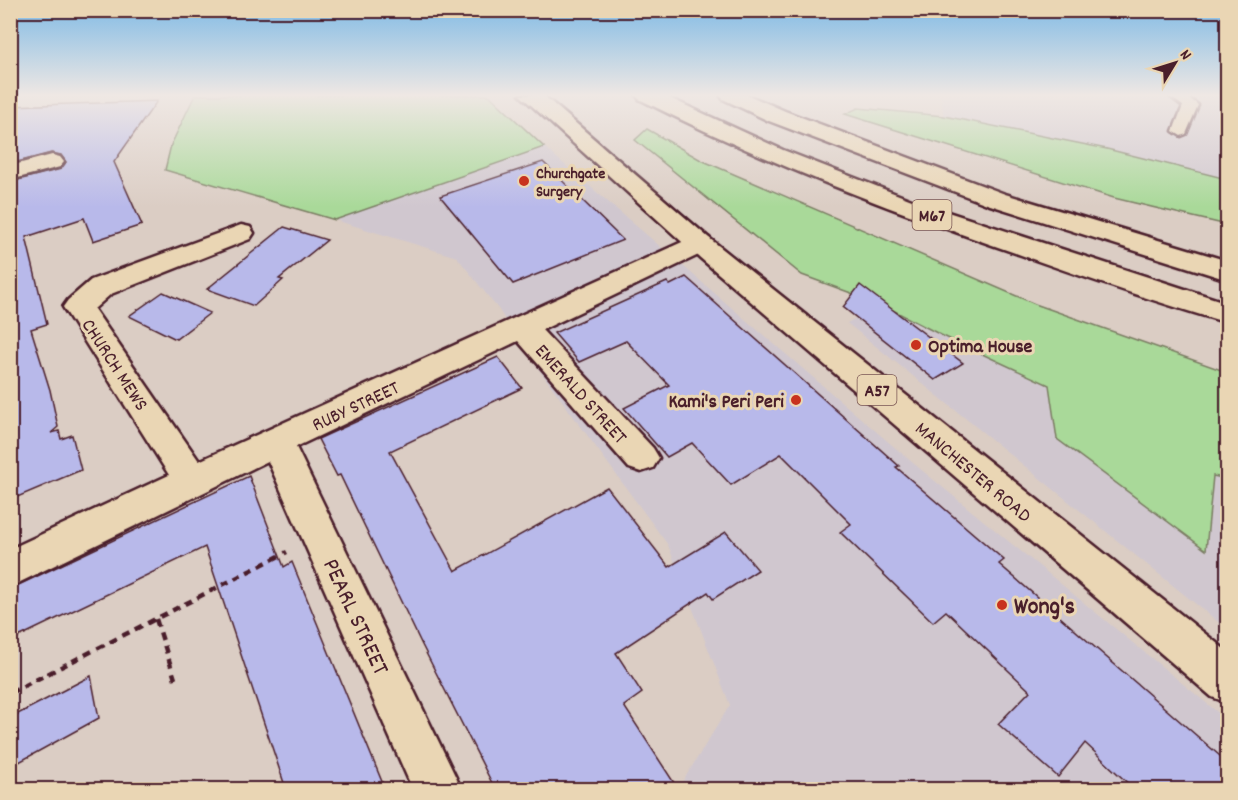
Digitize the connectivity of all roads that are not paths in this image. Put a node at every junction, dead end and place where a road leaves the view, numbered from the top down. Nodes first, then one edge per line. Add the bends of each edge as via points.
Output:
1 (573, 132) edge
2 (725, 132) edge
3 (820, 132) edge
4 (52, 162) dead end
5 (10, 173) edge
6 (996, 199) junction
7 (927, 214) junction
8 (241, 233) dead end
9 (700, 243) junction
10 (1227, 254) edge
11 (1227, 271) edge
12 (1227, 313) edge
13 (522, 327) junction
14 (1227, 335) edge
15 (276, 441) junction
16 (641, 458) dead end
17 (193, 482) junction
18 (10, 569) edge
19 (1227, 681) edge
20 (438, 789) edge

1 - 9 main road, MANCHESTER ROAD / A57
2 - 7 main road, M67
3 - 6 main road, M67
4 - 5 main road
6 - 10 main road, M67
6 - 11 main road, M67
7 - 12 main road, M67
7 - 14 main road, M67
8 - 17 main road, CHURCH MEWS via 101,286 78,307
9 - 13 main road, RUBY STREET
9 - 19 main road, MANCHESTER ROAD / A57
13 - 15 main road, RUBY STREET
13 - 16 main road, EMERALD STREET
15 - 17 main road, RUBY STREET
15 - 20 main road, PEARL STREET
17 - 18 main road, RUBY STREET

